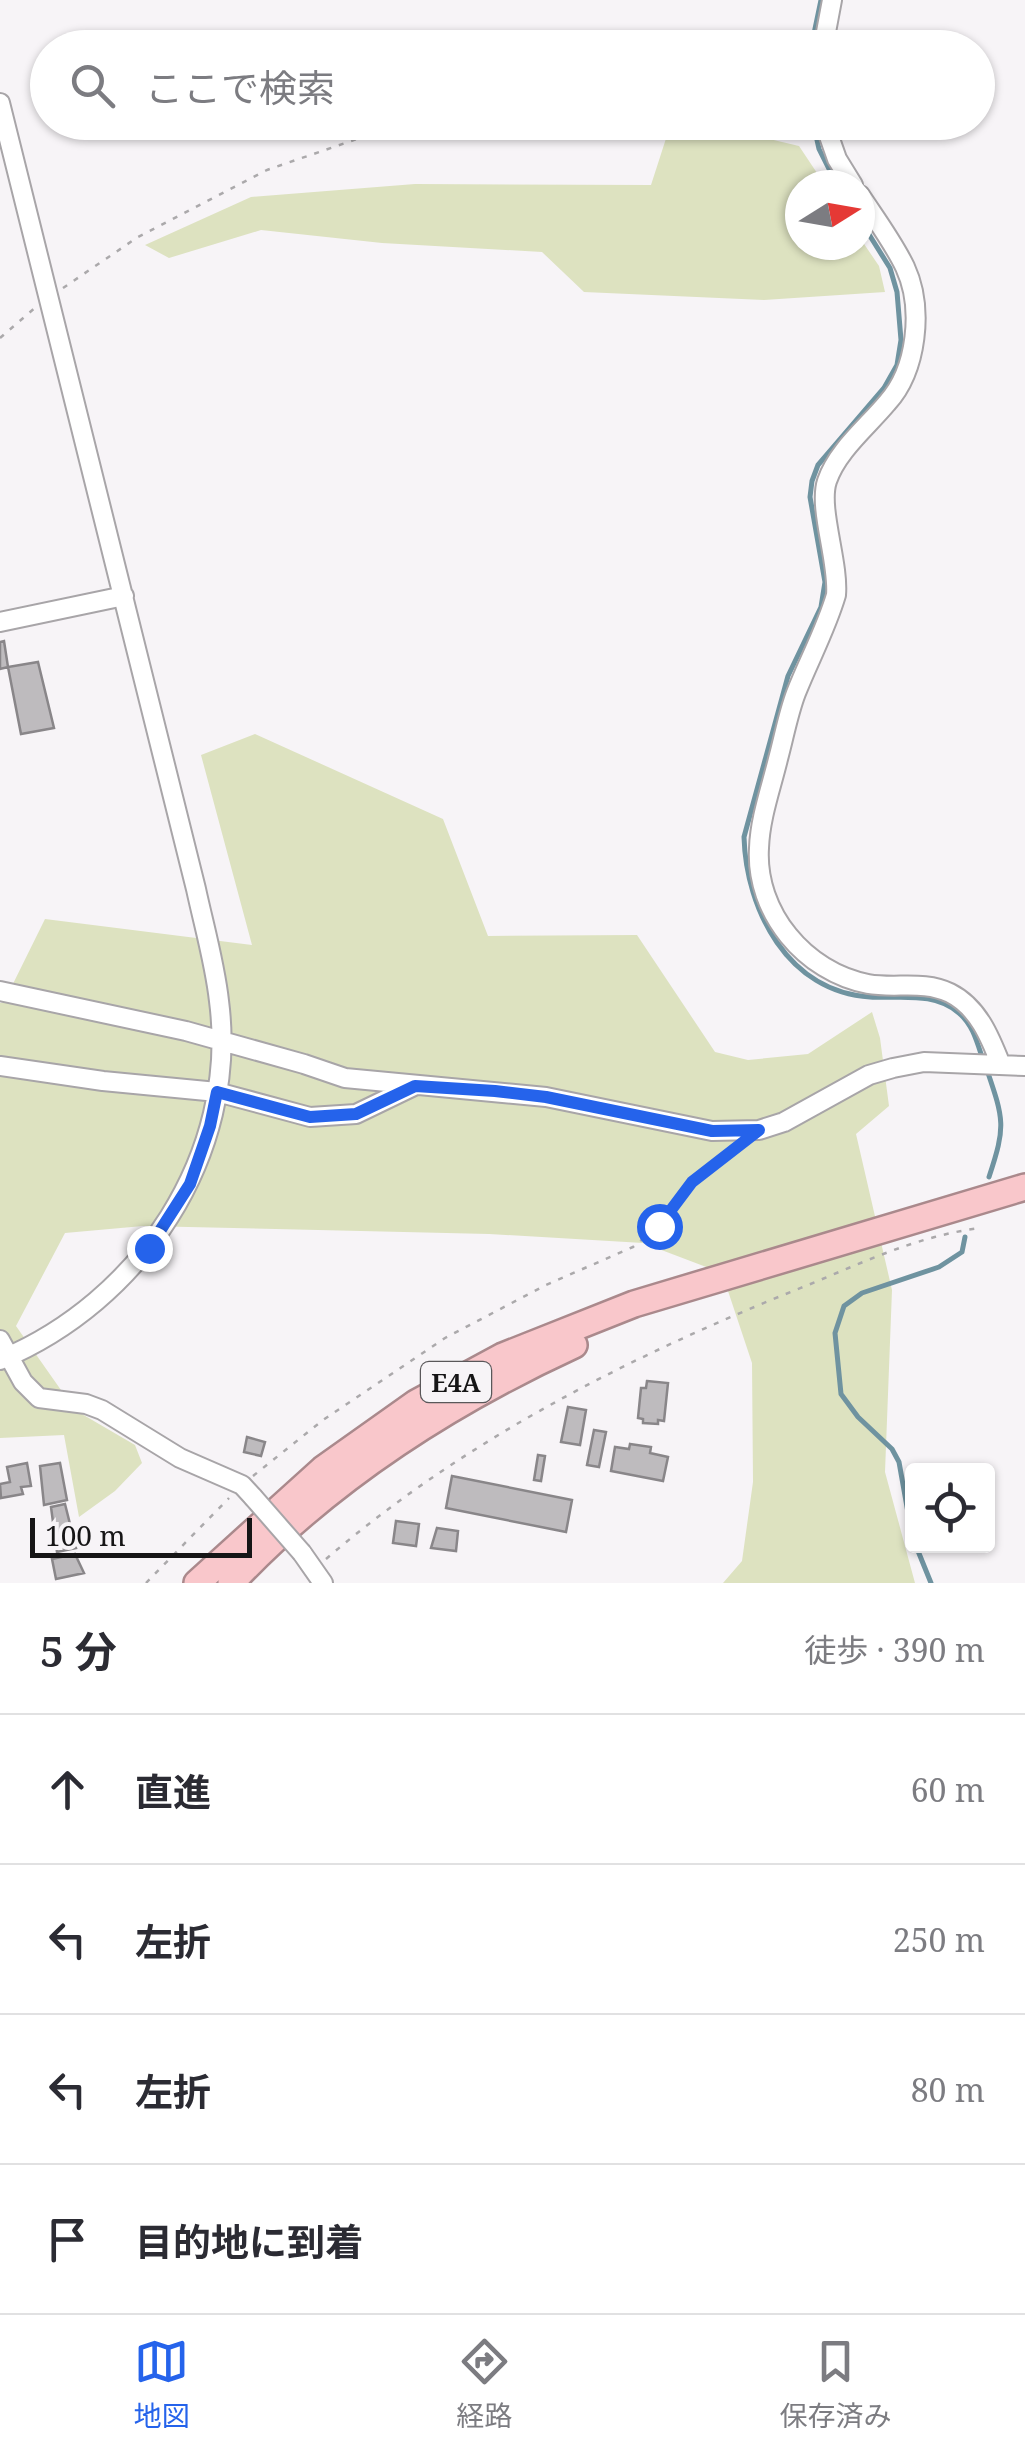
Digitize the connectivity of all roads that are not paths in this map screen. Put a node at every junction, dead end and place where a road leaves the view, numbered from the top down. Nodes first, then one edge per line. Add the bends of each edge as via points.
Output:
1 (832, 0) edge
2 (826, 30) edge
3 (0, 102) edge
4 (830, 140) edge
5 (844, 170) edge
6 (875, 219) edge
7 (124, 596) junction
8 (0, 622) edge
9 (0, 991) edge
10 (221, 1042) junction
11 (998, 1065) junction
12 (0, 1066) edge
13 (1025, 1066) edge
14 (415, 1086) junction
15 (217, 1092) junction
16 (1025, 1188) edge
17 (763, 1265) junction
18 (3, 1352) edge
19 (318, 1577) edge
20 (198, 1583) edge
21 (231, 1583) edge

1 - 2 street
3 - 7 street
4 - 5 street
6 - 11 street via 906,268 914,352 897,392 825,485 836,594 794,696 763,819 759,867 774,916 805,954 867,984 916,984 951,994 980,1019
7 - 8 street
7 - 10 street via 196,889 220,1002
9 - 10 street
10 - 14 street via 345,1078
10 - 15 street
11 - 13 street
11 - 14 street via 924,1062 869,1075 759,1130 712,1131 546,1097
12 - 15 street
14 - 15 street via 356,1114 310,1117
15 - 18 street via 190,1184 149,1248 110,1292 54,1334
16 - 17 highway, E4A
17 - 20 highway, E4A via 634,1304 503,1356 416,1404 322,1469
17 - 21 highway, E4A via 514,1373 428,1422 333,1490
18 - 19 street, bridge via 38,1398 102,1410 247,1491

